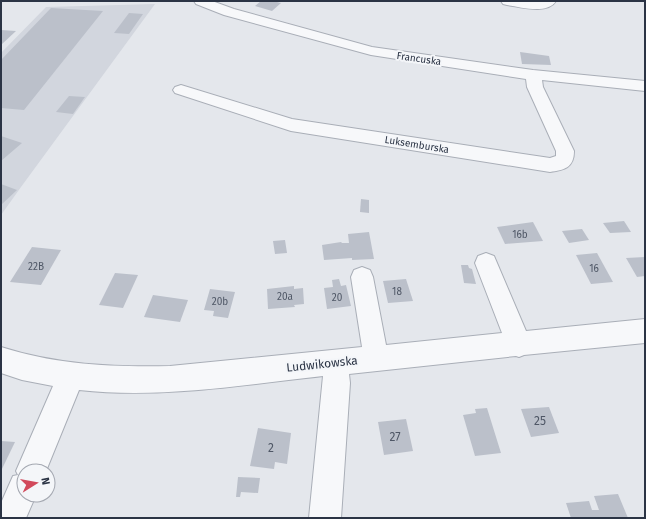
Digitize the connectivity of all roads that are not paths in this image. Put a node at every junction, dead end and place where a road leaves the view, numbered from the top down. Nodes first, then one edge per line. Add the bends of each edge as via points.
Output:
1 (200, 1) edge
2 (507, 1) edge
3 (550, 1) edge
4 (533, 75) junction
5 (645, 86) edge
6 (181, 90) dead end
7 (486, 263) dead end
8 (362, 277) dead end
9 (645, 331) edge
10 (518, 345) junction
11 (376, 358) junction
12 (1, 360) edge
13 (334, 362) junction
14 (71, 377) junction
15 (34, 463) edge
16 (17, 503) edge
17 (10, 518) edge
18 (325, 518) edge

1 - 4 street, Francuska via 228,12 371,51
2 - 3 street via 539,5
4 - 5 street, Francuska
4 - 6 street, Luksemburska via 535,87 565,151 565,158 560,164 550,165 291,125
7 - 10 street
8 - 11 street
9 - 10 street, Ludwikowska
10 - 11 street, Ludwikowska
11 - 13 street, Ludwikowska
12 - 14 street, Ludwikowska
13 - 14 street, Ludwikowska via 170,379 112,380
13 - 18 street via 337,383
14 - 15 street
16 - 17 street

